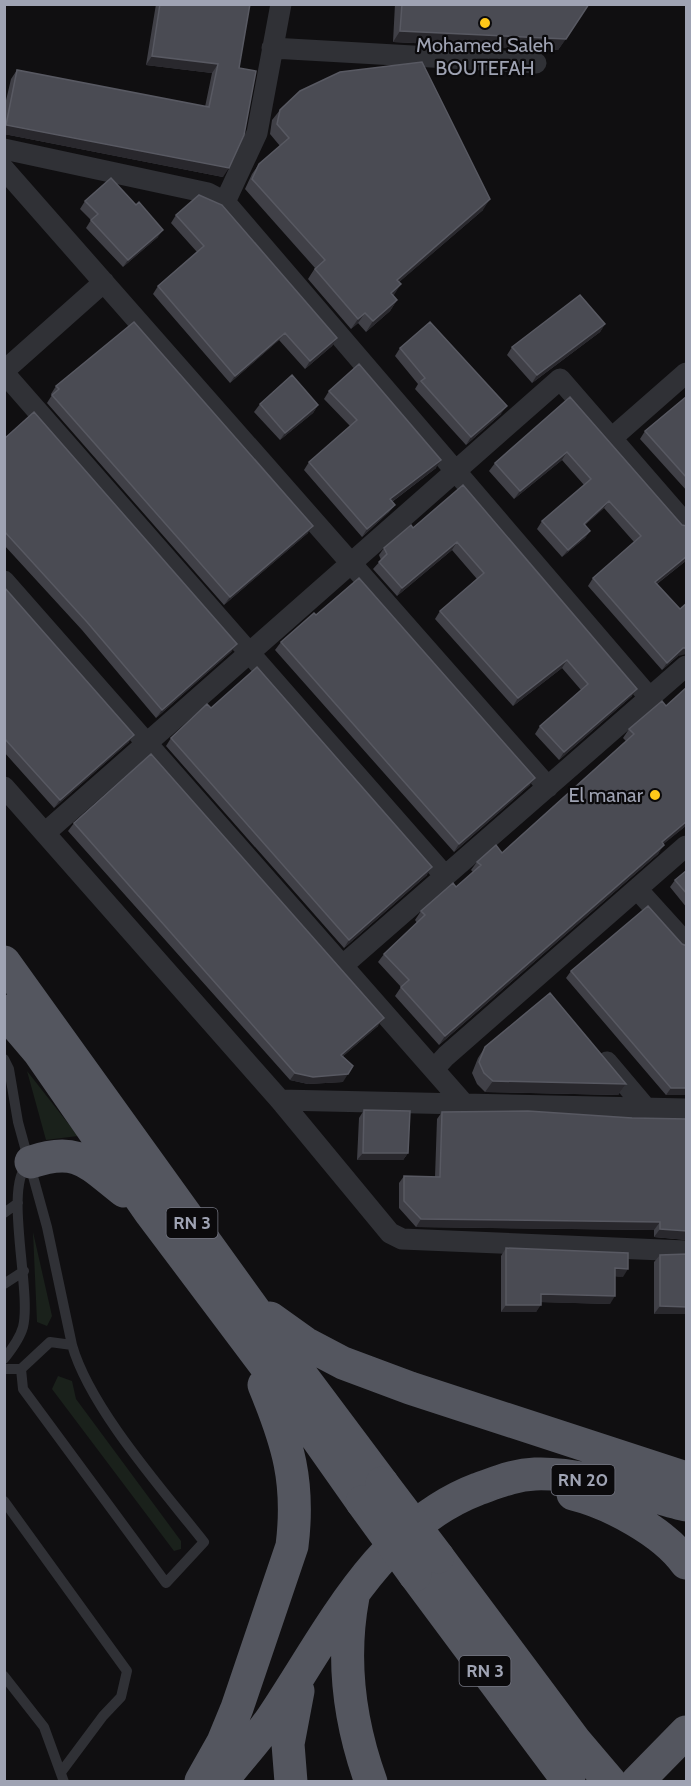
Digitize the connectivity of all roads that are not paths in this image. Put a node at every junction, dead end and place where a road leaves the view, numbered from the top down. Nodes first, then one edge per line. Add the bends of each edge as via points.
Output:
1 (281, 4) edge
2 (272, 48) junction
3 (536, 63) dead end
4 (4, 149) edge
5 (4, 170) edge
6 (225, 202) junction
7 (104, 282) junction
8 (4, 372) edge
9 (687, 373) edge
10 (613, 437) junction
11 (456, 471) junction
12 (687, 524) edge
13 (352, 562) junction
14 (4, 580) edge
15 (250, 651) junction
16 (687, 666) edge
17 (650, 698) junction
18 (146, 743) junction
19 (4, 787) edge
20 (548, 787) junction
21 (45, 833) junction
22 (687, 846) edge
23 (445, 876) junction
24 (637, 889) junction
25 (687, 943) edge
26 (4, 962) edge
27 (341, 967) junction
28 (536, 977) junction
29 (550, 994) edge
30 (4, 1011) edge
31 (594, 1046) edge
32 (4, 1059) edge
33 (434, 1069) junction
34 (280, 1100) junction
35 (465, 1105) junction
36 (645, 1107) junction
37 (687, 1108) edge
38 (31, 1162) junction
39 (18, 1203) junction
40 (150, 1212) junction
41 (4, 1213) edge
42 (687, 1251) edge
43 (24, 1271) junction
44 (4, 1284) edge
45 (235, 1284) junction
46 (247, 1341) junction
47 (72, 1345) junction
48 (4, 1359) edge
49 (4, 1369) edge
50 (21, 1369) junction
51 (680, 1479) edge
52 (479, 1489) junction
53 (372, 1493) junction
54 (4, 1501) edge
55 (687, 1505) edge
56 (684, 1560) edge
57 (353, 1596) junction
58 (306, 1666) junction
59 (4, 1676) edge
60 (687, 1732) edge
61 (567, 1763) edge
62 (63, 1776) edge
63 (200, 1782) edge
64 (221, 1782) edge
65 (291, 1782) edge
66 (370, 1782) edge
67 (609, 1782) edge
68 (637, 1782) edge

1 - 2 street
2 - 3 street
2 - 6 street via 257,133
4 - 6 street via 208,193
5 - 7 street
6 - 11 street
7 - 8 street
7 - 13 street
8 - 15 street
9 - 10 street
10 - 11 street via 560,379
10 - 12 street
11 - 13 street
11 - 17 street
13 - 15 street
13 - 20 street
14 - 18 street
15 - 18 street
15 - 23 street
16 - 17 street
17 - 20 street
18 - 21 street
18 - 27 street
19 - 21 street
20 - 23 street
21 - 34 street
22 - 24 street
23 - 27 street
24 - 25 street
24 - 28 street
26 - 45 highway, RN 3
27 - 33 street
28 - 29 street
28 - 33 street
30 - 40 highway, RN 3 via 39,1052
31 - 36 street
32 - 38 lane
33 - 35 street
34 - 35 street
34 - 42 street via 390,1233 402,1239
35 - 36 street
36 - 37 street
38 - 39 lane via 23,1169
38 - 40 highway via 67,1154 80,1159
38 - 47 lane
39 - 41 lane
39 - 43 lane via 18,1238
40 - 46 highway, RN 3
43 - 44 lane
43 - 48 lane via 23,1327
45 - 51 highway via 270,1318 305,1343 343,1362
45 - 53 highway, RN 3
46 - 53 highway, RN 3
46 - 63 highway via 287,1443 295,1481 296,1519 286,1568 237,1708
47 - 50 lane via 50,1342
47 - 50 lane via 78,1367 102,1407 204,1542 166,1583 22,1389
49 - 50 lane
52 - 55 highway, RN 20 via 503,1478 536,1474 576,1478
52 - 56 highway via 520,1485 582,1496 657,1534
52 - 57 highway via 443,1505 403,1536 369,1571
53 - 61 highway, RN 3, bridge
54 - 62 lane via 127,1671 121,1697
57 - 58 highway
57 - 66 highway via 347,1679 351,1719
58 - 64 highway via 270,1721
58 - 65 highway via 289,1733
59 - 62 lane via 44,1727
60 - 68 highway
61 - 67 highway, RN 3

